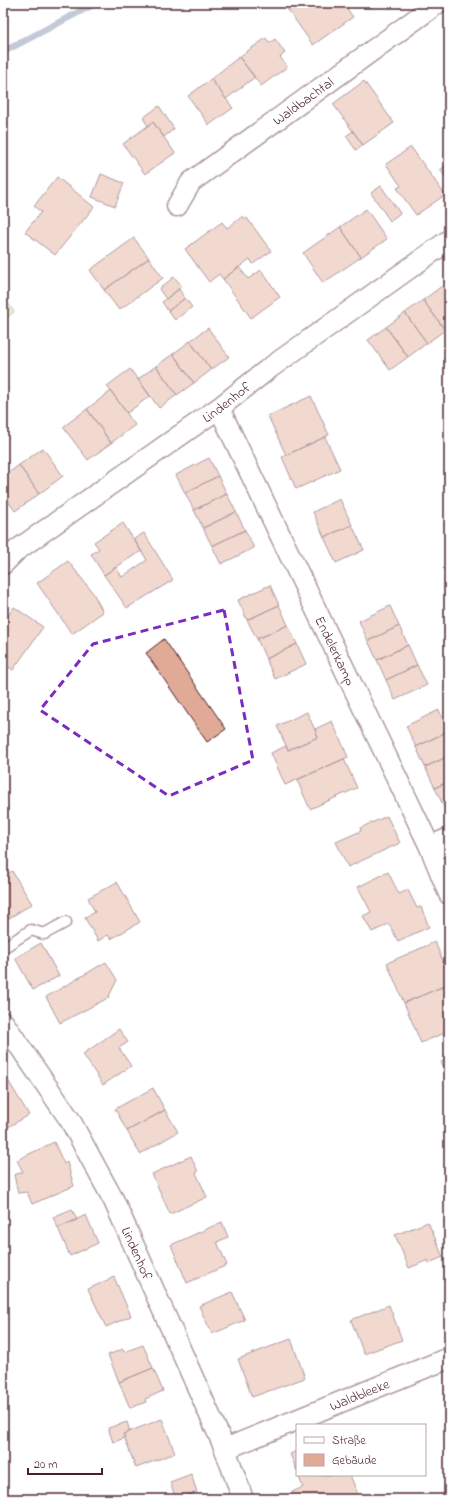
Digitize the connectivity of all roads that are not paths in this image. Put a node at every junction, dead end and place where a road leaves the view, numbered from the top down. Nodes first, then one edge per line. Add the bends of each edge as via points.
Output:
1 (438, 3) edge
2 (177, 206) dead end
3 (449, 240) edge
4 (219, 408) junction
5 (3, 564) edge
6 (449, 838) edge
7 (430, 847) junction
8 (449, 894) edge
9 (66, 922) dead end
10 (3, 948) edge
11 (3, 1022) edge
12 (449, 1358) edge
13 (225, 1449) junction
14 (243, 1499) edge

1 - 2 street, Waldbachtal via 191,182
3 - 4 street, Lindenhof via 267,370
4 - 5 street, Lindenhof via 17,550
4 - 7 street, Endelerkamp
6 - 7 street
7 - 8 street, Endelerkamp
9 - 10 lane via 44,934 31,930
11 - 13 street, Lindenhof via 70,1120 114,1201
12 - 13 street, Waldbleeke
13 - 14 street, Lindenhof

